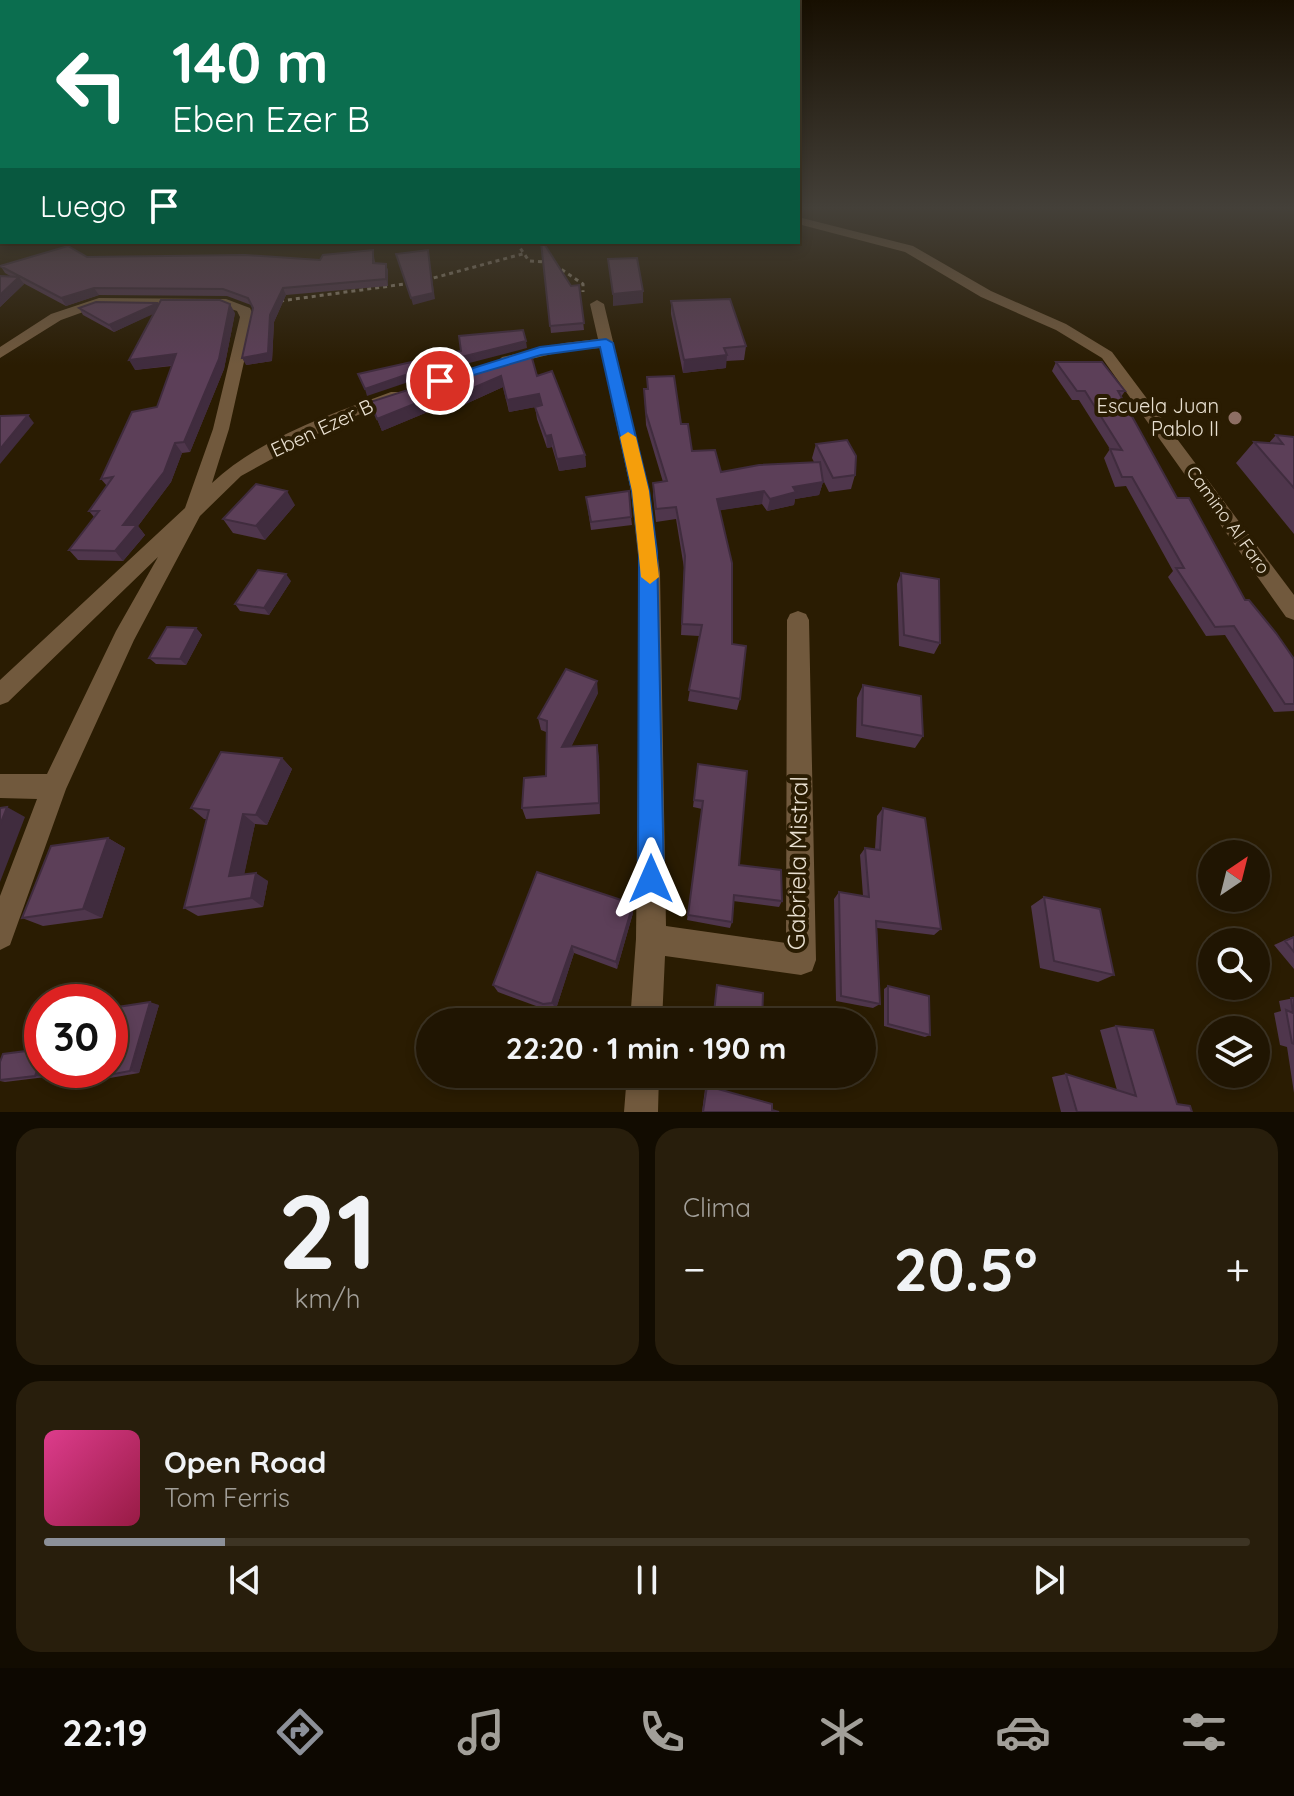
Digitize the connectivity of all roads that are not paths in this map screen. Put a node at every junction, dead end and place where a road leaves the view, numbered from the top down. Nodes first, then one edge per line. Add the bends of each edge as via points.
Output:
1 (929, 261) edge
2 (597, 304) road end
3 (606, 343) junction
4 (0, 354) edge
5 (491, 365) edge
6 (411, 390) edge
7 (194, 510) junction
8 (1294, 611) edge
9 (798, 620) dead end
10 (0, 695) edge
11 (0, 786) edge
12 (54, 787) junction
13 (0, 935) edge
14 (651, 939) junction
15 (647, 1008) edge
16 (642, 1088) edge
17 (641, 1112) edge

1 - 8 street, Camino Al Faro via 1107,355
2 - 3 street
3 - 5 street via 540,351
3 - 14 street via 640,491 650,573
4 - 7 street, Eben Ezer B via 56,317 88,304 121,299 235,305 247,317 221,429
6 - 7 street, Eben Ezer B via 297,436 235,472
7 - 10 street, Eben Ezer B
7 - 12 street, Eben Ezer B via 124,637
9 - 14 street, Gabriela Mistral via 801,960
11 - 12 street
12 - 13 street, Eben Ezer B
14 - 15 street
16 - 17 street

